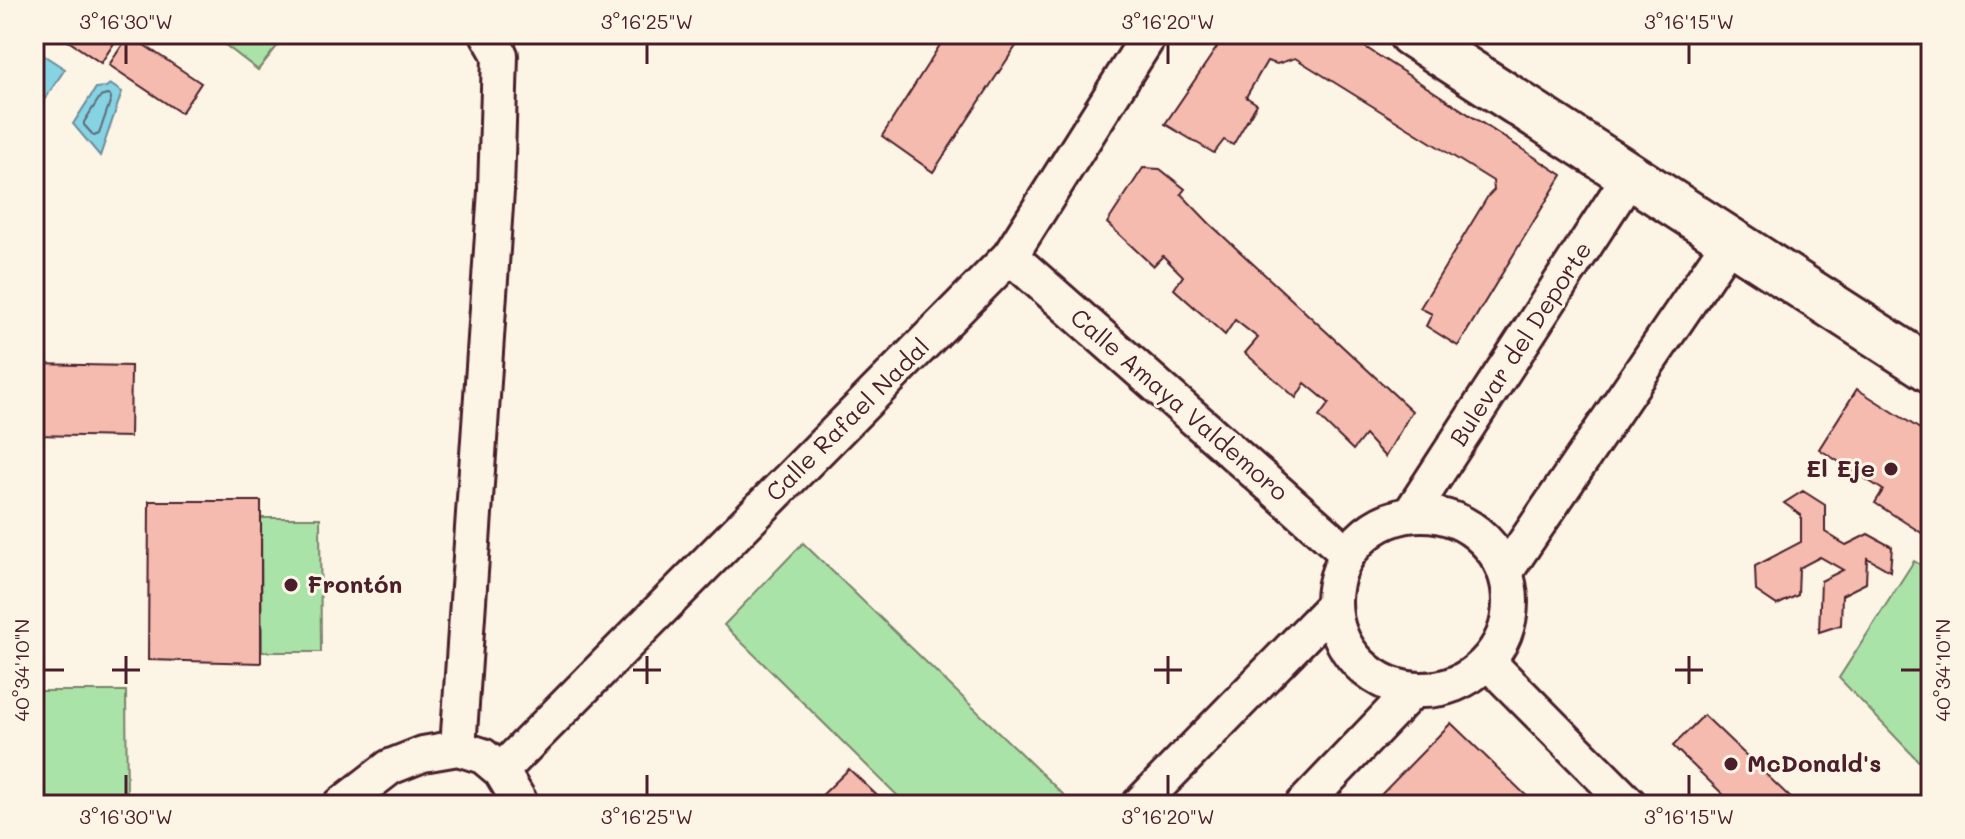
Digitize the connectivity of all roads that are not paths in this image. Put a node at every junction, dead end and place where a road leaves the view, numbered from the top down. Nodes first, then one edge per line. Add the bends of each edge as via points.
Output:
1 (488, 34) edge
2 (1150, 34) edge
3 (1411, 34) edge
4 (1630, 176) junction
5 (1730, 241) junction
6 (1010, 256) junction
7 (1931, 370) edge
8 (1411, 513) junction
9 (1347, 553) junction
10 (1506, 571) junction
11 (1333, 606) junction
12 (1488, 662) junction
13 (1413, 690) junction
14 (458, 748) junction
15 (501, 771) junction
16 (341, 805) edge
17 (519, 805) edge
18 (1139, 805) edge
19 (1303, 805) edge
20 (1630, 805) edge

1 - 14 street via 500,55 496,191
2 - 6 street, Calle Rafael Nadal
3 - 4 street
4 - 5 street
4 - 8 street, Bulevar del Deporte
5 - 7 street
5 - 10 street
6 - 9 street, Calle Amaya Valdemoro
6 - 15 street, Calle Rafael Nadal
8 - 9 street via 1386,520
8 - 10 street via 1441,514 1469,526 1491,545
9 - 11 street
10 - 12 street via 1510,619
11 - 13 street via 1338,631 1367,671
11 - 18 street
12 - 13 street via 1467,679
12 - 20 street
13 - 19 street
14 - 15 street via 483,756
14 - 16 street via 390,767
15 - 17 street

